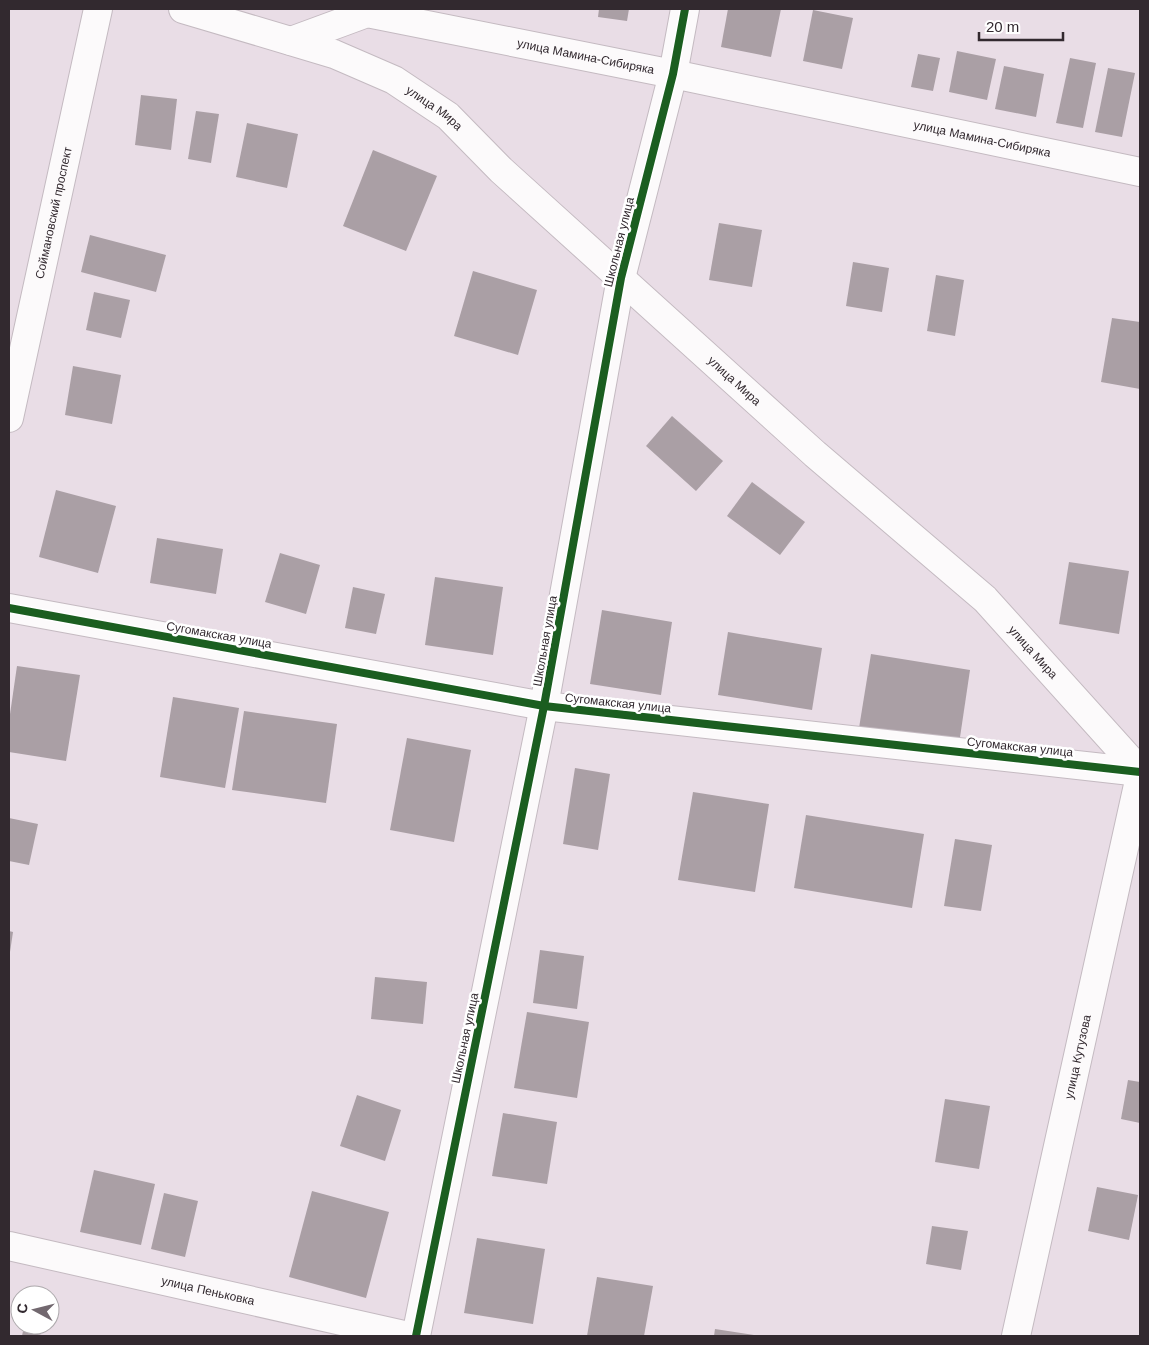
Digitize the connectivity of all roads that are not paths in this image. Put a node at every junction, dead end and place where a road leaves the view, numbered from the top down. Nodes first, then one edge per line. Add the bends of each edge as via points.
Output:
1 (98, 9) edge
2 (183, 9) edge
3 (685, 9) edge
4 (291, 41) junction
5 (673, 74) junction
6 (1140, 172) edge
7 (621, 278) junction
8 (9, 418) edge
9 (9, 608) edge
10 (544, 706) junction
11 (1140, 771) edge
12 (1140, 776) edge
13 (9, 1246) edge
14 (408, 1336) edge
15 (416, 1336) edge
16 (1016, 1336) edge

1 - 8 street, Соймановский проспект
2 - 4 street
3 - 5 street, Школьная улица
4 - 5 street, улица Мамина-Сибиряка via 368,13
4 - 7 street, улица Мира via 334,54 394,80 448,116 501,170
5 - 6 street, улица Мамина-Сибиряка
5 - 7 street, Школьная улица
7 - 10 street, Школьная улица
7 - 11 street, улица Мира via 815,454 985,599
9 - 10 street, Сугомакская улица
10 - 11 street, Сугомакская улица
10 - 15 street, Школьная улица
12 - 16 street, улица Кутузова
13 - 14 street, улица Пеньковка

